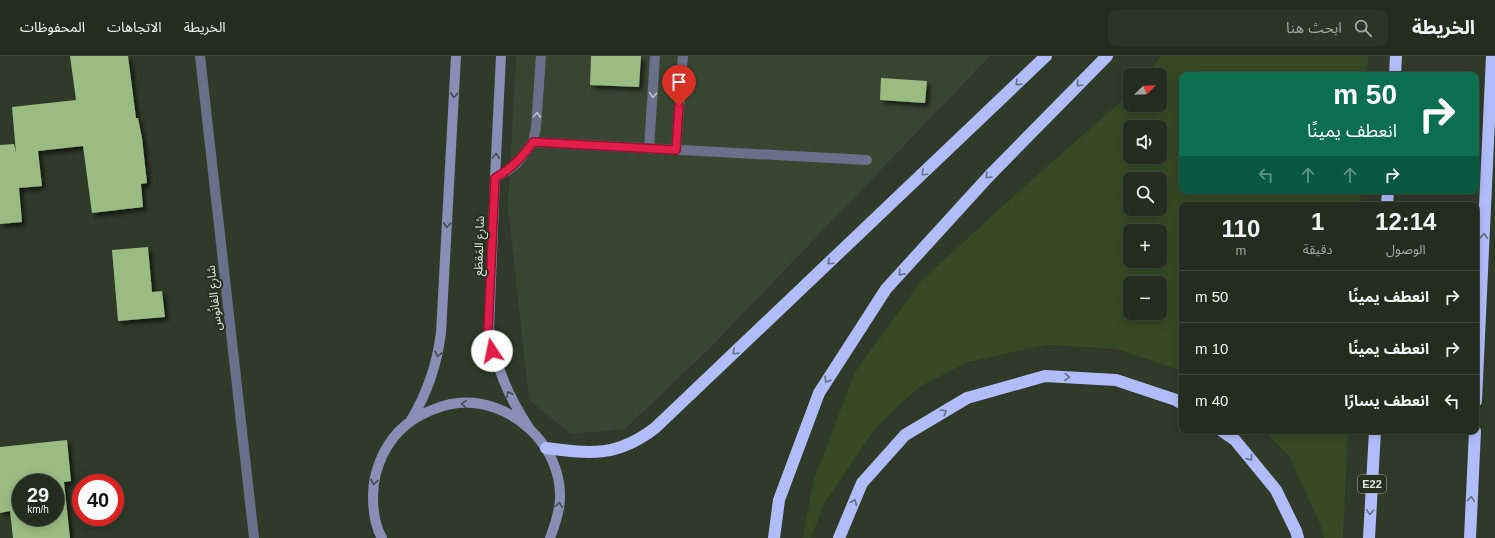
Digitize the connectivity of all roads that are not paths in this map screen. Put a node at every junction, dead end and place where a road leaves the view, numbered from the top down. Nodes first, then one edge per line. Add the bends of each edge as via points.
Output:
1 (200, 56) edge
2 (456, 56) edge
3 (501, 56) edge
4 (541, 56) edge
5 (655, 56) edge
6 (683, 56) edge
7 (1046, 56) edge
8 (1107, 56) edge
9 (1396, 56) edge
10 (1492, 56) edge
11 (1395, 72) edge
12 (533, 142) junction
13 (649, 149) junction
14 (676, 150) junction
15 (867, 160) dead end
16 (495, 178) junction
17 (1479, 336) edge
18 (1179, 402) edge
19 (411, 420) junction
20 (529, 428) junction
21 (1226, 434) edge
22 (1375, 434) edge
23 (1475, 434) edge
24 (546, 448) junction
25 (254, 538) edge
26 (382, 538) edge
27 (550, 538) edge
28 (774, 538) edge
29 (839, 538) edge
30 (1298, 538) edge
31 (1369, 538) edge
32 (1470, 538) edge

1 - 25 street, شارع الفانُوس
2 -> 19 street via 439,351 428,387
16 -> 3 street, شارع المَقطَع
12 -> 4 street
5 -> 13 street
6 - 14 street
7 -> 24 highway via 655,428 627,446 610,451 594,453
8 -> 28 highway via 990,175 886,289 819,393 779,500
9 - 11 highway
17 -> 10 highway
12 - 13 street
12 - 16 street via 517,163
13 - 14 street
14 - 15 street
20 -> 16 street, شارع المَقطَع via 507,391 492,351 488,330
29 -> 18 highway via 862,483 905,435 967,398 1045,376 1116,380
20 -> 19 street via 508,413 484,405 465,403 434,408
19 -> 26 street via 386,448 373,484 373,510
20 - 24 street
21 -> 30 highway via 1235,440 1276,490
22 -> 31 highway, E22
32 -> 23 highway
27 -> 24 street via 556,522 560,497 556,471

